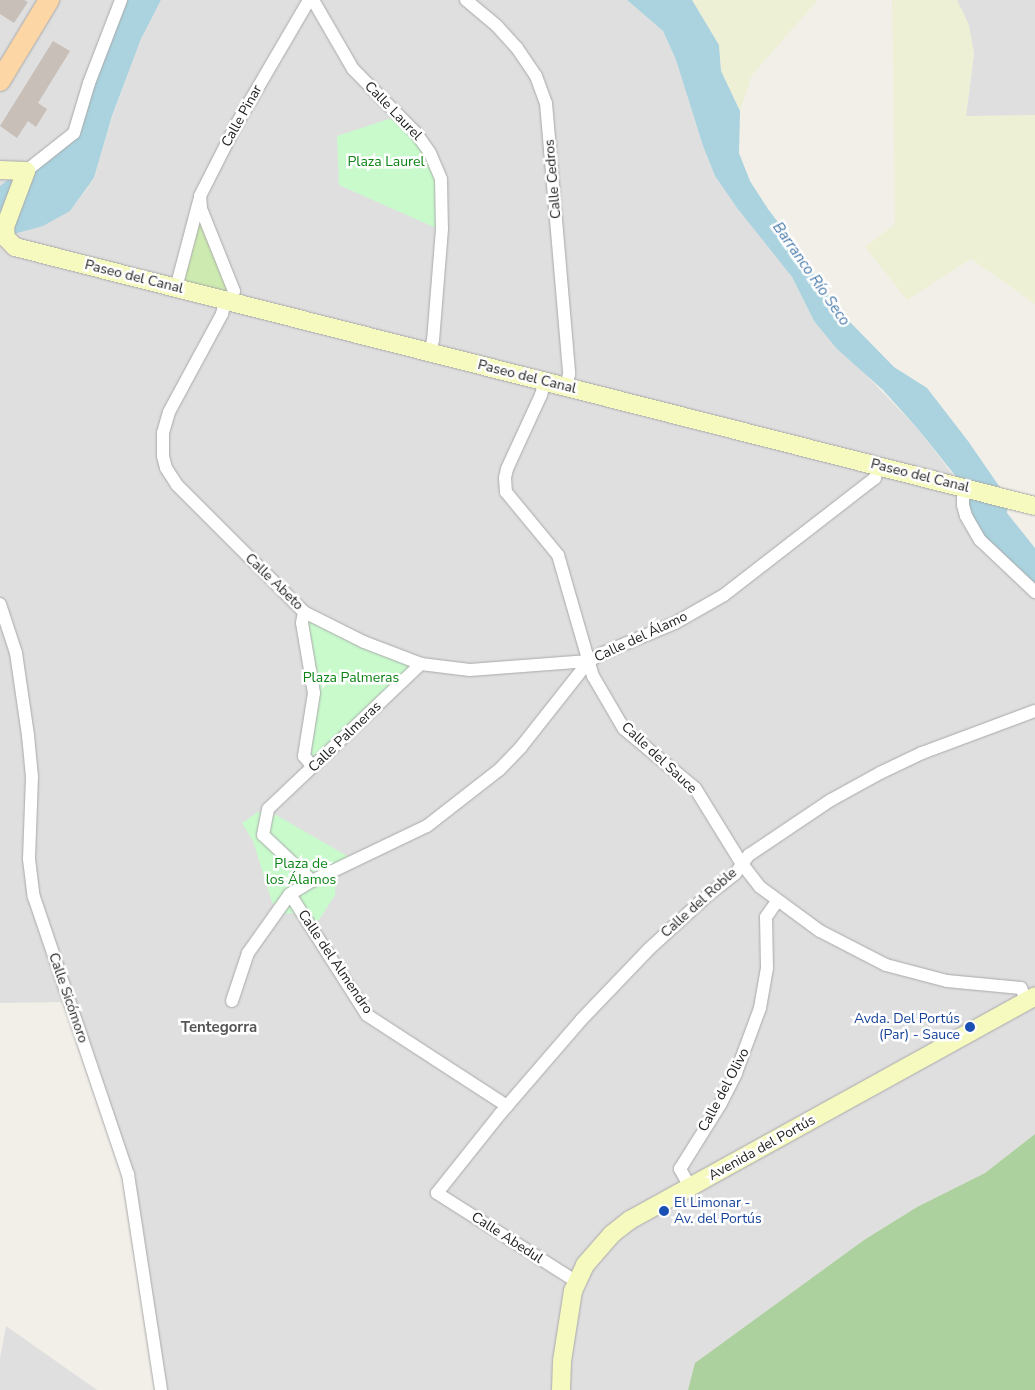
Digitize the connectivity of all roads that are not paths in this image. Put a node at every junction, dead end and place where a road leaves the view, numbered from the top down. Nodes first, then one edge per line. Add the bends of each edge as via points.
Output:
1 (49, 0) edge
2 (120, 0) edge
3 (303, 0) edge
4 (311, 0) edge
5 (466, 0) edge
6 (287, 36) junction
7 (0, 81) edge
8 (0, 170) edge
9 (26, 171) junction
10 (200, 196) junction
11 (5, 212) edge
12 (176, 288) junction
13 (228, 301) junction
14 (430, 352) junction
15 (545, 381) junction
16 (566, 387) junction
17 (878, 466) junction
18 (963, 488) junction
19 (1035, 506) edge
20 (1035, 592) edge
21 (1, 610) edge
22 (304, 612) junction
23 (589, 661) junction
24 (421, 664) junction
25 (1035, 711) edge
26 (313, 767) junction
27 (742, 864) junction
28 (312, 881) junction
29 (290, 894) junction
30 (777, 902) junction
31 (1031, 998) edge
32 (232, 1001) dead end
33 (507, 1106) junction
34 (690, 1187) junction
35 (438, 1193) joint
36 (576, 1282) junction
37 (161, 1390) edge
38 (561, 1390) edge

1 - 7 main road
2 - 9 street via 74,133
3 - 6 street, Calle Pinar
4 - 6 street, Calle Pinar
4 - 14 street, Calle Laurel via 353,69 416,133 430,153 441,179 442,229
5 - 16 street, Calle Cedros via 517,48 536,76 546,103 569,374
6 - 10 street, Calle Pinar
8 - 9 street
9 - 11 street
10 - 12 street, Calle Pinar
10 - 13 street via 200,210 234,291
11 - 12 street, Paseo del Canal via 6,238 12,246
12 - 13 street, Paseo del Canal
13 - 14 street, Paseo del Canal
13 - 22 street, Calle Abeto via 166,423 162,444 166,468 183,492
14 - 15 street, Paseo del Canal
15 - 16 street, Paseo del Canal
15 - 23 street, Calle del Sauce via 507,469 505,486 510,499 558,555
16 - 17 street, Paseo del Canal
17 - 18 street, Paseo del Canal
17 - 23 street, Calle del Álamo via 875,478 724,595 675,623 603,652
18 - 19 street, Paseo del Canal
18 - 20 street via 966,516 980,540
21 - 37 street, Calle Sicómoro via 16,654 28,736 32,777 28,860 34,897 128,1174
22 - 24 street, Calle Abeto via 364,642
22 - 26 street via 302,623 314,692 304,756
23 - 24 street, Calle Abeto via 470,670
23 - 27 street, Calle del Sauce via 593,676 624,729 695,788
23 - 28 street, Calle del Álamo via 520,747 478,788 427,826
24 - 26 street, Calle Palmeras
25 - 27 street, Calle del Roble via 922,753 880,774 831,800 749,855
26 - 28 street, Calle Palmeras via 268,810 263,834
27 - 30 street, Calle del Sauce via 760,888
27 - 33 street, Calle del Roble via 735,874 649,949 581,1020
28 - 29 street, Calle del Almendro
29 - 32 street via 248,953
29 - 33 street, Calle del Almendro via 367,1015
30 - 31 street, Calle del Sauce via 842,944 886,964 947,981 1020,988
30 - 34 street, Calle del Olivo via 766,917 767,968 760,1008 736,1073 680,1169
31 - 34 street, Avenida del Portús
33 - 35 street, Calle del Roble
34 - 36 street, Avenida del Portús via 630,1220 612,1234 590,1258
35 - 36 street, Calle Abedul
36 - 38 street, Avenida del Portús via 568,1315

